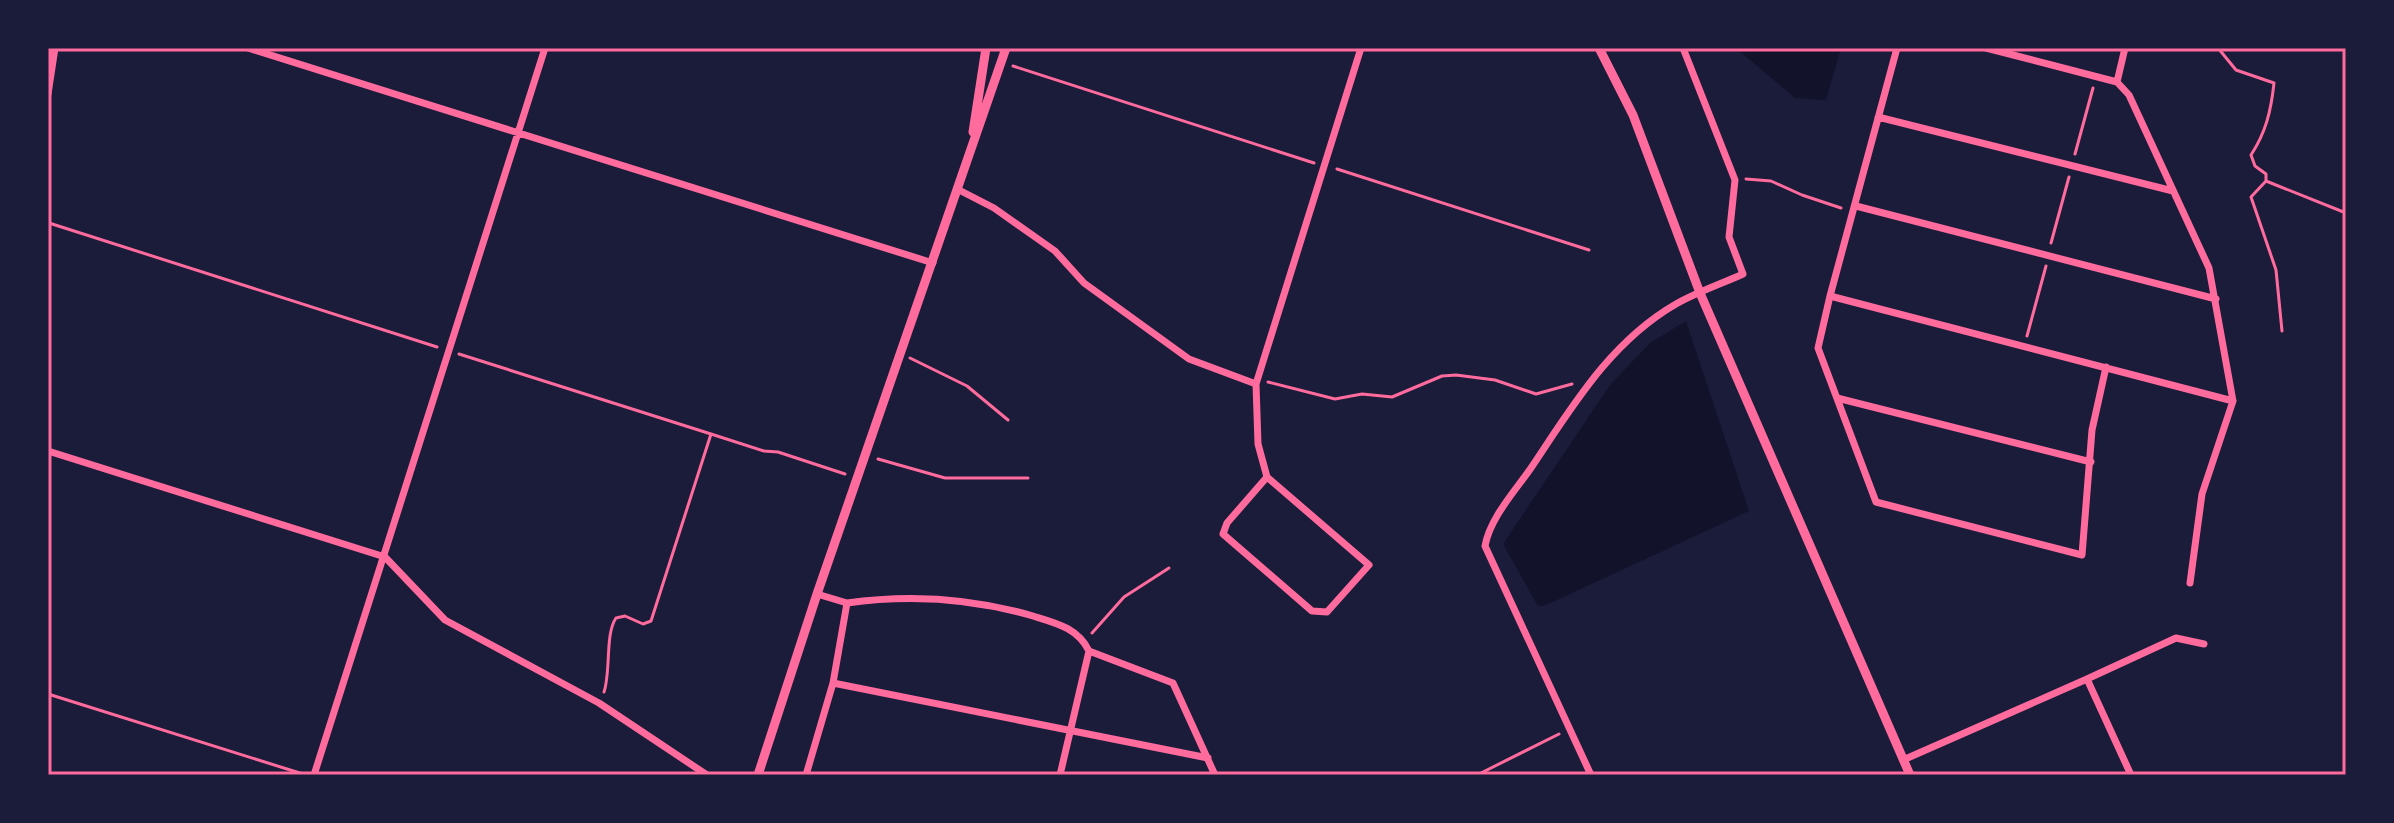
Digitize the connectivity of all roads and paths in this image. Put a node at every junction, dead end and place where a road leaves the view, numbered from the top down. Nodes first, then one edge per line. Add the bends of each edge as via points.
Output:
1 (55, 48) edge
2 (248, 48) edge
3 (545, 48) edge
4 (986, 48) edge
5 (1006, 48) edge
6 (1361, 48) edge
7 (1599, 48) edge
8 (1683, 48) edge
9 (1897, 48) edge
10 (1986, 48) edge
11 (2125, 48) edge
12 (2218, 48) edge
13 (1002, 62) junction
14 (2096, 77) junction
15 (2117, 82) junction
16 (48, 94) edge
17 (1878, 117) junction
18 (518, 135) junction
19 (1324, 165) junction
20 (2071, 166) junction
21 (964, 174) junction
22 (1735, 180) junction
23 (2266, 181) junction
24 (959, 190) junction
25 (2173, 191) junction
26 (1855, 209) junction
27 (2346, 213) edge
28 (49, 223) edge
29 (1589, 250) dead end
30 (2048, 256) junction
31 (933, 263) junction
32 (1700, 293) junction
33 (1830, 296) junction
34 (2216, 299) junction
35 (2282, 331) dead end
36 (2024, 347) junction
37 (450, 351) junction
38 (901, 353) junction
39 (2106, 367) junction
40 (1590, 382) junction
41 (1256, 384) junction
42 (1837, 398) junction
43 (2233, 401) junction
44 (1008, 420) dead end
45 (711, 434) junction
46 (48, 451) edge
47 (865, 456) junction
48 (2091, 462) junction
49 (1267, 477) junction
50 (858, 478) junction
51 (1028, 478) dead end
52 (385, 557) junction
53 (1169, 568) dead end
54 (2190, 583) dead end
55 (817, 594) junction
56 (847, 603) junction
57 (2204, 644) dead end
58 (1087, 647) junction
59 (2087, 679) junction
60 (833, 683) junction
61 (48, 694) edge
62 (599, 703) junction
63 (1569, 728) junction
64 (1070, 732) junction
65 (1208, 758) junction
66 (1903, 760) junction
67 (306, 775) edge
68 (314, 775) edge
69 (707, 775) edge
70 (758, 775) edge
71 (806, 775) edge
72 (1060, 775) edge
73 (1215, 775) edge
74 (1477, 775) edge
75 (1591, 775) edge
76 (1910, 775) edge
77 (2131, 775) edge

1 - 16 street
2 - 18 street
3 - 18 street
4 - 21 street
5 - 13 street
6 - 19 street
7 - 32 street via 1633,115
8 - 22 street
9 - 17 street
10 - 14 street
11 - 15 street
12 - 23 path via 2236,70 2274,83 2269,119 2251,155
13 - 19 path
13 - 21 street
14 - 15 street
14 - 20 path
15 - 25 street via 2129,95
17 - 20 street
17 - 26 street
18 - 31 street
18 - 37 street
19 - 29 path
19 - 41 street
20 - 25 street
20 - 30 path
21 - 24 street
22 - 26 path via 1771,181
22 - 32 street via 1729,237 1743,274
23 - 27 path
23 - 35 path via 2251,197 2276,270
24 - 31 street
24 - 41 street via 1055,251 1084,283 1189,359
25 - 34 street via 2209,268
26 - 30 street
26 - 33 street
28 - 37 path
30 - 34 street
30 - 36 path
31 - 38 street
32 - 40 street via 1644,326
32 - 66 street
33 - 36 street
33 - 42 street via 1818,348
34 - 43 street
36 - 39 street
37 - 45 path
37 - 52 street
38 - 44 path via 967,386
38 - 47 street
39 - 43 street
39 - 48 street via 2092,430
40 - 41 path via 1536,394 1495,380 1456,375 1392,397 1362,394 1335,399 1270,382
40 - 63 street via 1495,521 1485,546
41 - 49 street via 1258,444
42 - 48 street
42 - 48 street via 1876,502 2082,555
43 - 54 street via 2202,494
45 - 50 path
45 - 62 path via 651,621 647,625 625,616 612,624 610,665
46 - 52 street
47 - 50 street
47 - 51 path via 945,478
49 - 49 street via 1223,534 1312,611 1327,612 1369,565
50 - 55 street
52 - 62 street via 445,620
52 - 68 street
53 - 58 path via 1124,597
55 - 56 street
55 - 70 street
56 - 58 street via 888,597 972,601 1068,627
56 - 60 street
57 - 59 street via 2176,638
58 - 64 street
58 - 65 street via 1173,683
59 - 66 street
59 - 77 street
60 - 64 street
60 - 71 street
61 - 67 path
62 - 69 street
63 - 74 path
63 - 75 street
64 - 65 street
64 - 72 street
65 - 73 street
66 - 76 street

